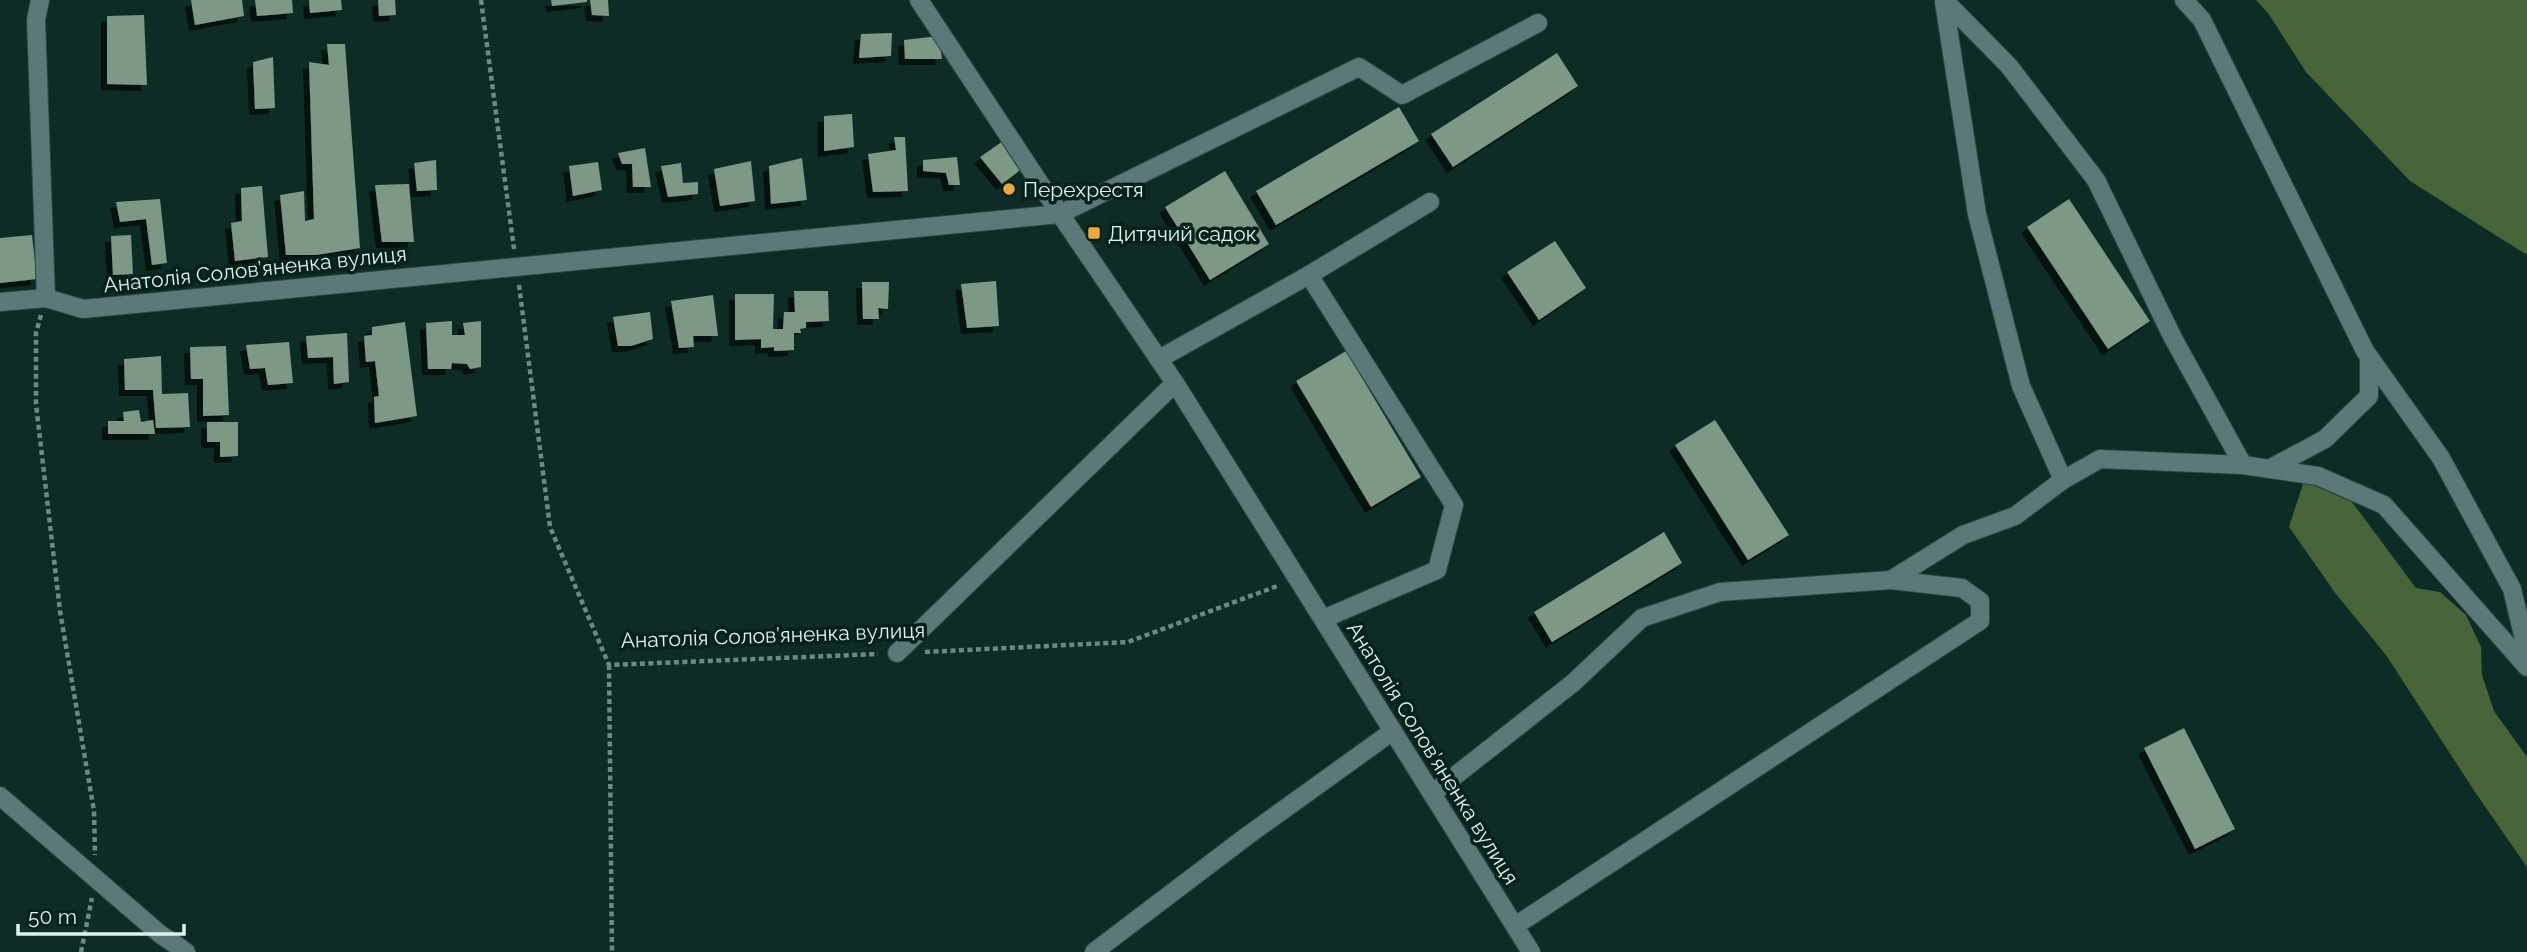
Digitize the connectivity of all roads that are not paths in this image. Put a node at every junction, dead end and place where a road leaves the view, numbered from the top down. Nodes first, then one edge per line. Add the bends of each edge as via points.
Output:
1 (40, 0) edge
2 (919, 0) edge
3 (2184, 0) edge
4 (1944, 1) edge
5 (1538, 23) dead end
6 (1430, 202) dead end
7 (1060, 214) junction
8 (1309, 275) junction
9 (46, 298) junction
10 (0, 302) edge
11 (2369, 357) junction
12 (1159, 359) junction
13 (1175, 383) junction
14 (2243, 465) junction
15 (2269, 469) junction
16 (2063, 480) junction
17 (1891, 580) junction
18 (1323, 620) junction
19 (2527, 652) edge
20 (897, 653) road end
21 (2527, 667) edge
22 (1393, 731) junction
23 (1432, 794) junction
24 (0, 796) edge
25 (1515, 926) junction
26 (186, 952) edge
27 (1094, 952) edge
28 (1531, 952) edge

1 - 9 street via 36,20
2 - 7 street, Анатолія Солов’яненка вулиця
3 - 11 street via 2202,20
4 - 14 street via 2009,66 2096,180 2173,338
4 - 16 street via 1977,214 2021,386
5 - 7 street via 1402,95 1359,68
6 - 8 street
7 - 9 street, Анатолія Солов’яненка вулиця via 83,309
7 - 12 street, Анатолія Солов’яненка вулиця
8 - 12 street
8 - 18 street via 1454,505 1437,570
9 - 10 street, Анатолія Солов’яненка вулиця
11 - 15 street via 2368,396 2325,439
11 - 19 street via 2441,458 2512,589
12 - 13 street, Анатолія Солов’яненка вулиця
13 - 18 street, Анатолія Солов’яненка вулиця
13 - 20 street
14 - 15 street
14 - 16 street via 2100,459
15 - 21 street via 2318,475 2384,505
16 - 17 street via 2015,516 1963,535
17 - 23 street via 1720,592 1642,618 1573,683
17 - 25 street via 1962,588 1980,601 1980,621
18 - 22 street, Анатолія Солов’яненка вулиця
22 - 23 street, Анатолія Солов’яненка вулиця
22 - 27 street
23 - 25 street, Анатолія Солов’яненка вулиця
24 - 26 street
25 - 28 street, Анатолія Солов’яненка вулиця

